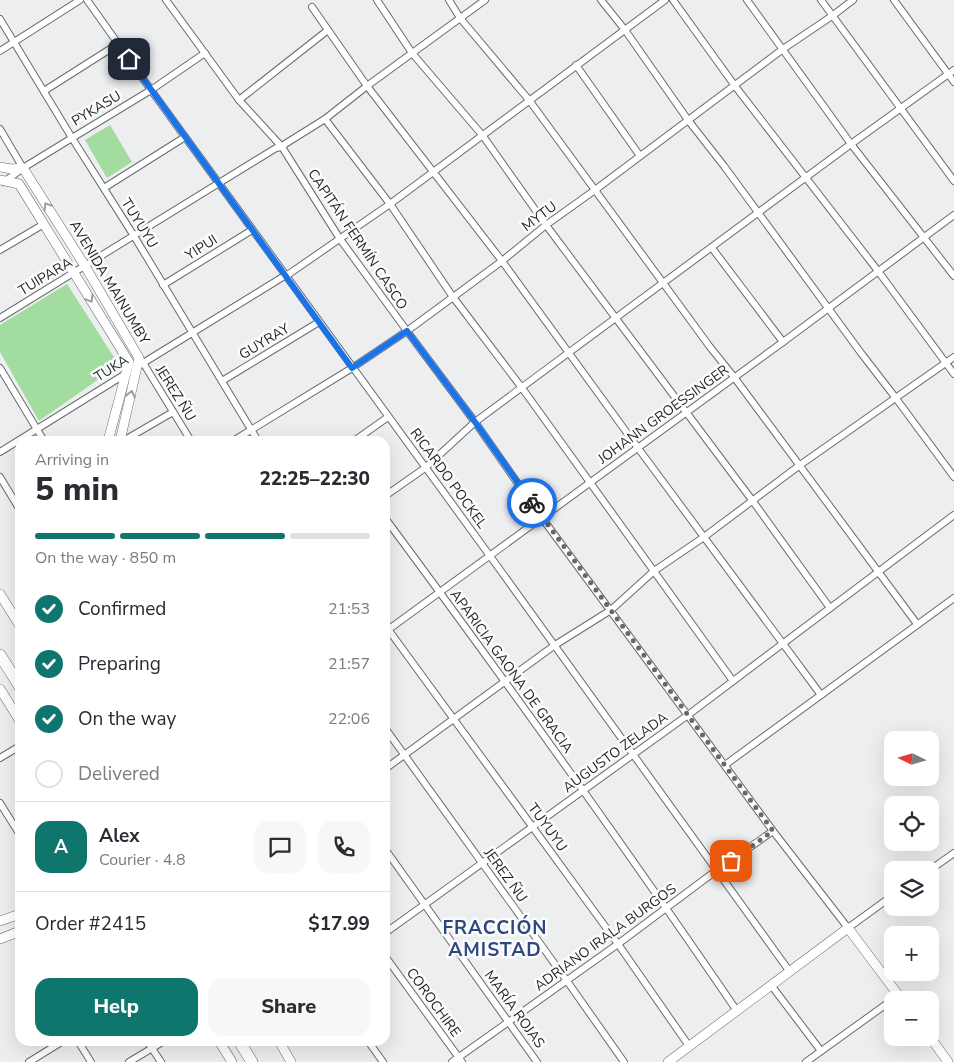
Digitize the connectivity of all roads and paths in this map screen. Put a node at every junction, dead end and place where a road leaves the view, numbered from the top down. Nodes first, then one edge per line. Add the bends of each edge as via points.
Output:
1 (80, 0) edge
2 (87, 0) edge
3 (166, 0) edge
4 (377, 0) edge
5 (449, 0) edge
6 (485, 0) edge
7 (601, 0) edge
8 (665, 0) edge
9 (673, 0) edge
10 (747, 0) edge
11 (821, 0) edge
12 (853, 0) edge
13 (894, 0) edge
14 (312, 7) dead end
15 (832, 16) junction
16 (460, 18) junction
17 (0, 19) edge
18 (328, 30) junction
19 (625, 30) junction
20 (14, 42) junction
21 (118, 44) junction
22 (783, 49) junction
23 (0, 51) edge
24 (205, 53) junction
25 (412, 53) junction
26 (576, 65) junction
27 (951, 72) edge
28 (954, 82) edge
29 (367, 86) junction
30 (735, 86) junction
31 (151, 90) junction
32 (44, 91) junction
33 (239, 100) junction
34 (529, 100) junction
35 (900, 108) junction
36 (325, 118) junction
37 (688, 120) junction
38 (0, 129) edge
39 (483, 136) junction
40 (185, 137) junction
41 (72, 138) junction
42 (852, 144) junction
43 (282, 148) junction
44 (640, 156) junction
45 (0, 167) edge
46 (23, 168) junction
47 (433, 171) junction
48 (806, 178) junction
49 (954, 181) edge
50 (2, 182) edge
51 (218, 183) junction
52 (104, 188) junction
53 (595, 190) junction
54 (390, 204) junction
55 (759, 213) junction
56 (954, 215) edge
57 (44, 224) junction
58 (546, 225) junction
59 (252, 230) junction
60 (134, 236) junction
61 (924, 236) junction
62 (340, 238) junction
63 (712, 248) junction
64 (0, 250) edge
65 (502, 261) junction
66 (85, 266) junction
67 (878, 271) junction
68 (74, 273) junction
69 (286, 276) junction
70 (954, 276) edge
71 (663, 283) junction
72 (163, 285) junction
73 (453, 297) junction
74 (828, 308) junction
75 (0, 318) edge
76 (616, 318) junction
77 (319, 322) junction
78 (407, 331) junction
79 (192, 334) junction
80 (783, 342) junction
81 (568, 353) junction
82 (954, 357) edge
83 (140, 362) junction
84 (946, 363) junction
85 (0, 368) edge
86 (352, 368) junction
87 (126, 374) junction
88 (954, 374) edge
89 (734, 377) junction
90 (222, 381) junction
91 (522, 388) junction
92 (895, 398) junction
93 (173, 412) junction
94 (687, 412) junction
95 (388, 417) junction
96 (475, 422) junction
97 (37, 429) junction
98 (252, 430) junction
99 (26, 436) edge
100 (41, 436) edge
101 (109, 436) edge
102 (122, 436) edge
103 (130, 436) edge
104 (188, 436) edge
105 (242, 436) edge
106 (255, 436) edge
107 (361, 436) edge
108 (15, 443) edge
109 (638, 448) junction
110 (0, 452) edge
111 (800, 466) junction
112 (425, 468) junction
113 (0, 477) edge
114 (954, 477) edge
115 (590, 483) junction
116 (390, 492) edge
117 (752, 500) junction
118 (15, 502) edge
119 (954, 515) edge
120 (542, 518) junction
121 (390, 525) edge
122 (704, 537) junction
123 (490, 556) junction
124 (654, 571) junction
125 (878, 572) junction
126 (440, 592) junction
127 (0, 594) edge
128 (954, 598) edge
129 (830, 608) junction
130 (611, 610) junction
131 (15, 618) edge
132 (917, 624) junction
133 (390, 626) edge
134 (390, 634) edge
135 (783, 643) junction
136 (555, 645) junction
137 (0, 655) edge
138 (15, 679) edge
139 (733, 681) junction
140 (506, 682) junction
141 (0, 689) edge
142 (821, 696) junction
143 (15, 713) edge
144 (688, 715) junction
145 (455, 719) junction
146 (390, 735) edge
147 (15, 749) edge
148 (632, 754) junction
149 (405, 755) junction
150 (0, 758) edge
151 (725, 765) junction
152 (390, 766) edge
153 (582, 791) junction
154 (0, 803) edge
155 (15, 827) edge
156 (533, 827) junction
157 (773, 831) junction
158 (954, 853) edge
159 (390, 856) edge
160 (482, 862) junction
161 (939, 864) edge
162 (717, 870) junction
163 (884, 902) edge
164 (424, 904) junction
165 (667, 908) junction
166 (15, 916) edge
167 (0, 921) edge
168 (848, 928) junction
169 (390, 929) edge
170 (15, 933) edge
171 (0, 938) edge
172 (618, 944) junction
173 (390, 963) edge
174 (790, 972) junction
175 (567, 980) junction
176 (771, 985) junction
177 (895, 991) edge
178 (884, 1009) edge
179 (737, 1011) junction
180 (508, 1021) junction
181 (55, 1046) edge
182 (81, 1046) edge
183 (150, 1046) edge
184 (156, 1046) edge
185 (223, 1046) edge
186 (242, 1046) edge
187 (282, 1046) edge
188 (372, 1046) edge
189 (689, 1046) junction
190 (936, 1046) edge
191 (152, 1049) junction
192 (821, 1051) junction
193 (460, 1060) edge
194 (29, 1062) edge
195 (91, 1062) edge
196 (129, 1062) edge
197 (161, 1062) edge
198 (232, 1062) edge
199 (252, 1062) edge
200 (292, 1062) edge
201 (383, 1062) edge
202 (452, 1062) edge
203 (537, 1062) edge
204 (624, 1062) edge
205 (668, 1062) edge
206 (806, 1062) edge
207 (948, 1062) edge

1 - 20 street
2 - 21 street, RICARDO POCKEL
3 - 24 street, CAPITÁN FERMÍN CASCO
4 - 25 street
5 - 16 street
6 - 16 street, TUIPARA
7 - 19 street
8 - 19 street, TUKA
9 - 30 street
10 - 22 street
11 - 15 street
12 - 15 street, MYTU
13 - 27 street
14 - 18 street
15 - 22 street, MYTU
15 - 35 street
16 - 25 street, TUIPARA
16 - 34 street
17 - 20 street, TUYUYU
18 - 29 street
18 - 33 street
19 - 26 street, TUKA
19 - 37 street
20 - 23 street
20 - 32 street, TUYUYU
21 - 31 street, RICARDO POCKEL
21 - 32 street
22 - 30 street, MYTU
22 - 42 street
24 - 31 street, PYKASU
24 - 33 street, CAPITÁN FERMÍN CASCO
25 - 29 street, TUIPARA
25 - 39 street
26 - 34 street, TUKA
26 - 44 street
27 - 28 street
27 - 35 street
29 - 36 street, TUIPARA
29 - 47 street
30 - 37 street, MYTU
30 - 48 street
31 - 40 street, RICARDO POCKEL
31 - 41 street, PYKASU
32 - 41 street, TUYUYU
33 - 43 street, CAPITÁN FERMÍN CASCO
34 - 39 street, TUKA
34 - 53 street
35 - 42 street
35 - 49 street
36 - 43 street, TUIPARA
36 - 54 street
37 - 44 street, MYTU
37 - 55 street
38 - 46 street
39 - 47 street, TUKA
39 - 58 street
40 - 51 street, RICARDO POCKEL
40 - 52 street
41 - 46 street, PYKASU
41 - 52 street, TUYUYU
42 - 48 street
42 - 61 street
43 - 51 street, TUIPARA via 276,148
43 - 62 street, CAPITÁN FERMÍN CASCO
44 - 53 street, MYTU
45 - 46 street
46 - 50 street, PYKASU
66 -> 46 street, AVENIDA MAINUMBY
47 - 54 street, TUKA
47 - 65 street
48 - 55 street
48 - 67 street
50 - 57 street, AVENIDA MAINUMBY via 19,184
51 - 59 street, RICARDO POCKEL
51 - 60 street, TUIPARA
52 - 60 street, TUYUYU
53 - 58 street, MYTU
53 - 71 street
54 - 62 street, TUKA
54 - 73 street
55 - 63 street
55 - 74 street
56 - 61 street, JOHANN GROESSINGER
57 - 64 street
57 - 68 street, AVENIDA MAINUMBY
58 - 65 street, MYTU
58 - 76 street
59 - 69 street, RICARDO POCKEL
59 - 72 street, YIPUI
60 - 66 street, TUIPARA
60 - 72 street, TUYUYU
61 - 67 street, JOHANN GROESSINGER
61 - 70 street
62 - 69 street, TUKA
62 - 78 street, CAPITÁN FERMÍN CASCO
63 - 71 street
63 - 80 street
65 - 73 street, MYTU
65 - 81 street
66 - 68 street, TUIPARA
66 - 83 street, AVENIDA MAINUMBY
67 - 74 street, JOHANN GROESSINGER
67 - 84 street
68 - 75 street, TUIPARA
68 -> 87 street, AVENIDA MAINUMBY via 129,362
69 - 77 street, RICARDO POCKEL
69 - 79 street, TUKA
71 - 76 street
71 - 89 street
72 - 79 street, TUYUYU
73 - 78 street, MYTU
73 - 91 street
74 - 80 street, JOHANN GROESSINGER
74 - 92 street
76 - 81 street
76 - 94 street
77 - 86 street, RICARDO POCKEL
77 - 90 street, GUYRAY
78 - 86 street, MYTU
78 - 96 street, CAPITÁN FERMÍN CASCO
79 - 83 street, TUKA
79 - 90 street, TUYUYU
80 - 89 street, JOHANN GROESSINGER
81 - 91 street
81 - 109 street
82 - 84 street
83 - 87 street, TUKA
83 - 93 street, JEREZ ÑU
102 -> 83 street, AVENIDA MAINUMBY
84 - 88 street
84 - 92 street
85 - 97 street
86 - 95 street, RICARDO POCKEL
86 - 98 street, MYTU
87 - 97 street, TUKA
87 - 101 street, AVENIDA MAINUMBY
89 - 94 street, JOHANN GROESSINGER
89 - 111 street
90 - 98 street, TUYUYU
91 - 96 street
91 - 115 street
92 - 111 street
92 - 114 street
93 - 103 street
93 - 104 street, JEREZ ÑU
94 - 109 street, JOHANN GROESSINGER
94 - 117 street
95 - 107 street
95 - 112 street, RICARDO POCKEL
96 - 112 street
96 - 120 street, CAPITÁN FERMÍN CASCO
97 - 99 street, TUKA
97 - 100 street
98 - 105 street, MYTU
98 - 106 street, TUYUYU
108 - 110 street, TUKA
109 - 115 street, JOHANN GROESSINGER
109 - 122 street
111 - 117 street
111 - 125 street
112 - 116 street
112 - 123 street, RICARDO POCKEL
113 - 118 street
115 - 120 street, JOHANN GROESSINGER
115 - 124 street
117 - 122 street
117 - 129 street
119 - 125 street, AUGUSTO ZELADA
120 - 123 street, JOHANN GROESSINGER
120 - 130 street, CAPITÁN FERMÍN CASCO
121 - 126 street, APARICIA GAONA DE GRACIA
122 - 124 street
122 - 135 street
123 - 126 street, JOHANN GROESSINGER
123 - 136 street, RICARDO POCKEL
124 - 130 street
124 - 139 street
125 - 129 street, AUGUSTO ZELADA
125 - 132 street
126 - 133 street, JOHANN GROESSINGER
126 - 140 street, APARICIA GAONA DE GRACIA
127 - 131 street
128 - 132 street
129 - 135 street, AUGUSTO ZELADA
130 - 136 street
130 - 144 street, CAPITÁN FERMÍN CASCO
132 - 142 street
134 - 145 street, TUYUYU
135 - 139 street, AUGUSTO ZELADA
135 - 142 street
136 - 140 street
136 - 148 street, RICARDO POCKEL
137 - 138 highway
139 - 144 street, AUGUSTO ZELADA
140 - 145 street
140 - 153 street, APARICIA GAONA DE GRACIA
141 - 143 street
142 - 151 street
144 - 148 street, AUGUSTO ZELADA
144 - 151 street, CAPITÁN FERMÍN CASCO
145 - 149 street
145 - 156 street, TUYUYU
146 - 149 street, JEREZ ÑU
147 - 150 street
148 - 153 street, AUGUSTO ZELADA
148 - 162 street, RICARDO POCKEL
149 - 152 street
149 - 160 street, JEREZ ÑU
151 - 157 street, CAPITÁN FERMÍN CASCO
153 - 156 street, AUGUSTO ZELADA
153 - 165 street, APARICIA GAONA DE GRACIA
154 - 155 street
156 - 160 street, AUGUSTO ZELADA
156 - 172 street, TUYUYU
157 - 162 street, ADRIANO IRALA BURGOS
157 - 168 street, CAPITÁN FERMÍN CASCO
158 - 161 street
159 - 164 street, MARÍA ROJAS
160 - 164 street, AUGUSTO ZELADA
160 - 175 street, JEREZ ÑU
162 - 165 street, ADRIANO IRALA BURGOS
162 - 174 street, RICARDO POCKEL
163 - 168 street
164 - 169 street, AUGUSTO ZELADA
164 - 180 street, MARÍA ROJAS
165 - 172 street, ADRIANO IRALA BURGOS
165 - 179 street, APARICIA GAONA DE GRACIA
166 - 167 street
168 - 174 street
168 - 177 street
170 - 171 street
172 - 175 street, ADRIANO IRALA BURGOS
172 - 189 street, TUYUYU
173 - 193 street, COROCHIRE
174 - 176 street
175 - 180 street, ADRIANO IRALA BURGOS
175 - 204 street, JEREZ ÑU
176 - 179 street
176 - 192 street
178 - 192 street
179 - 189 street
180 - 193 street, ADRIANO IRALA BURGOS
180 - 203 street, MARÍA ROJAS
181 - 194 street
182 - 195 street
183 - 191 street
184 - 191 street
185 - 198 street
186 - 199 highway
187 - 200 street
188 - 201 street
189 - 205 street
190 - 207 street
191 - 196 street
191 - 197 street
192 - 206 street
193 - 202 street, ADRIANO IRALA BURGOS

